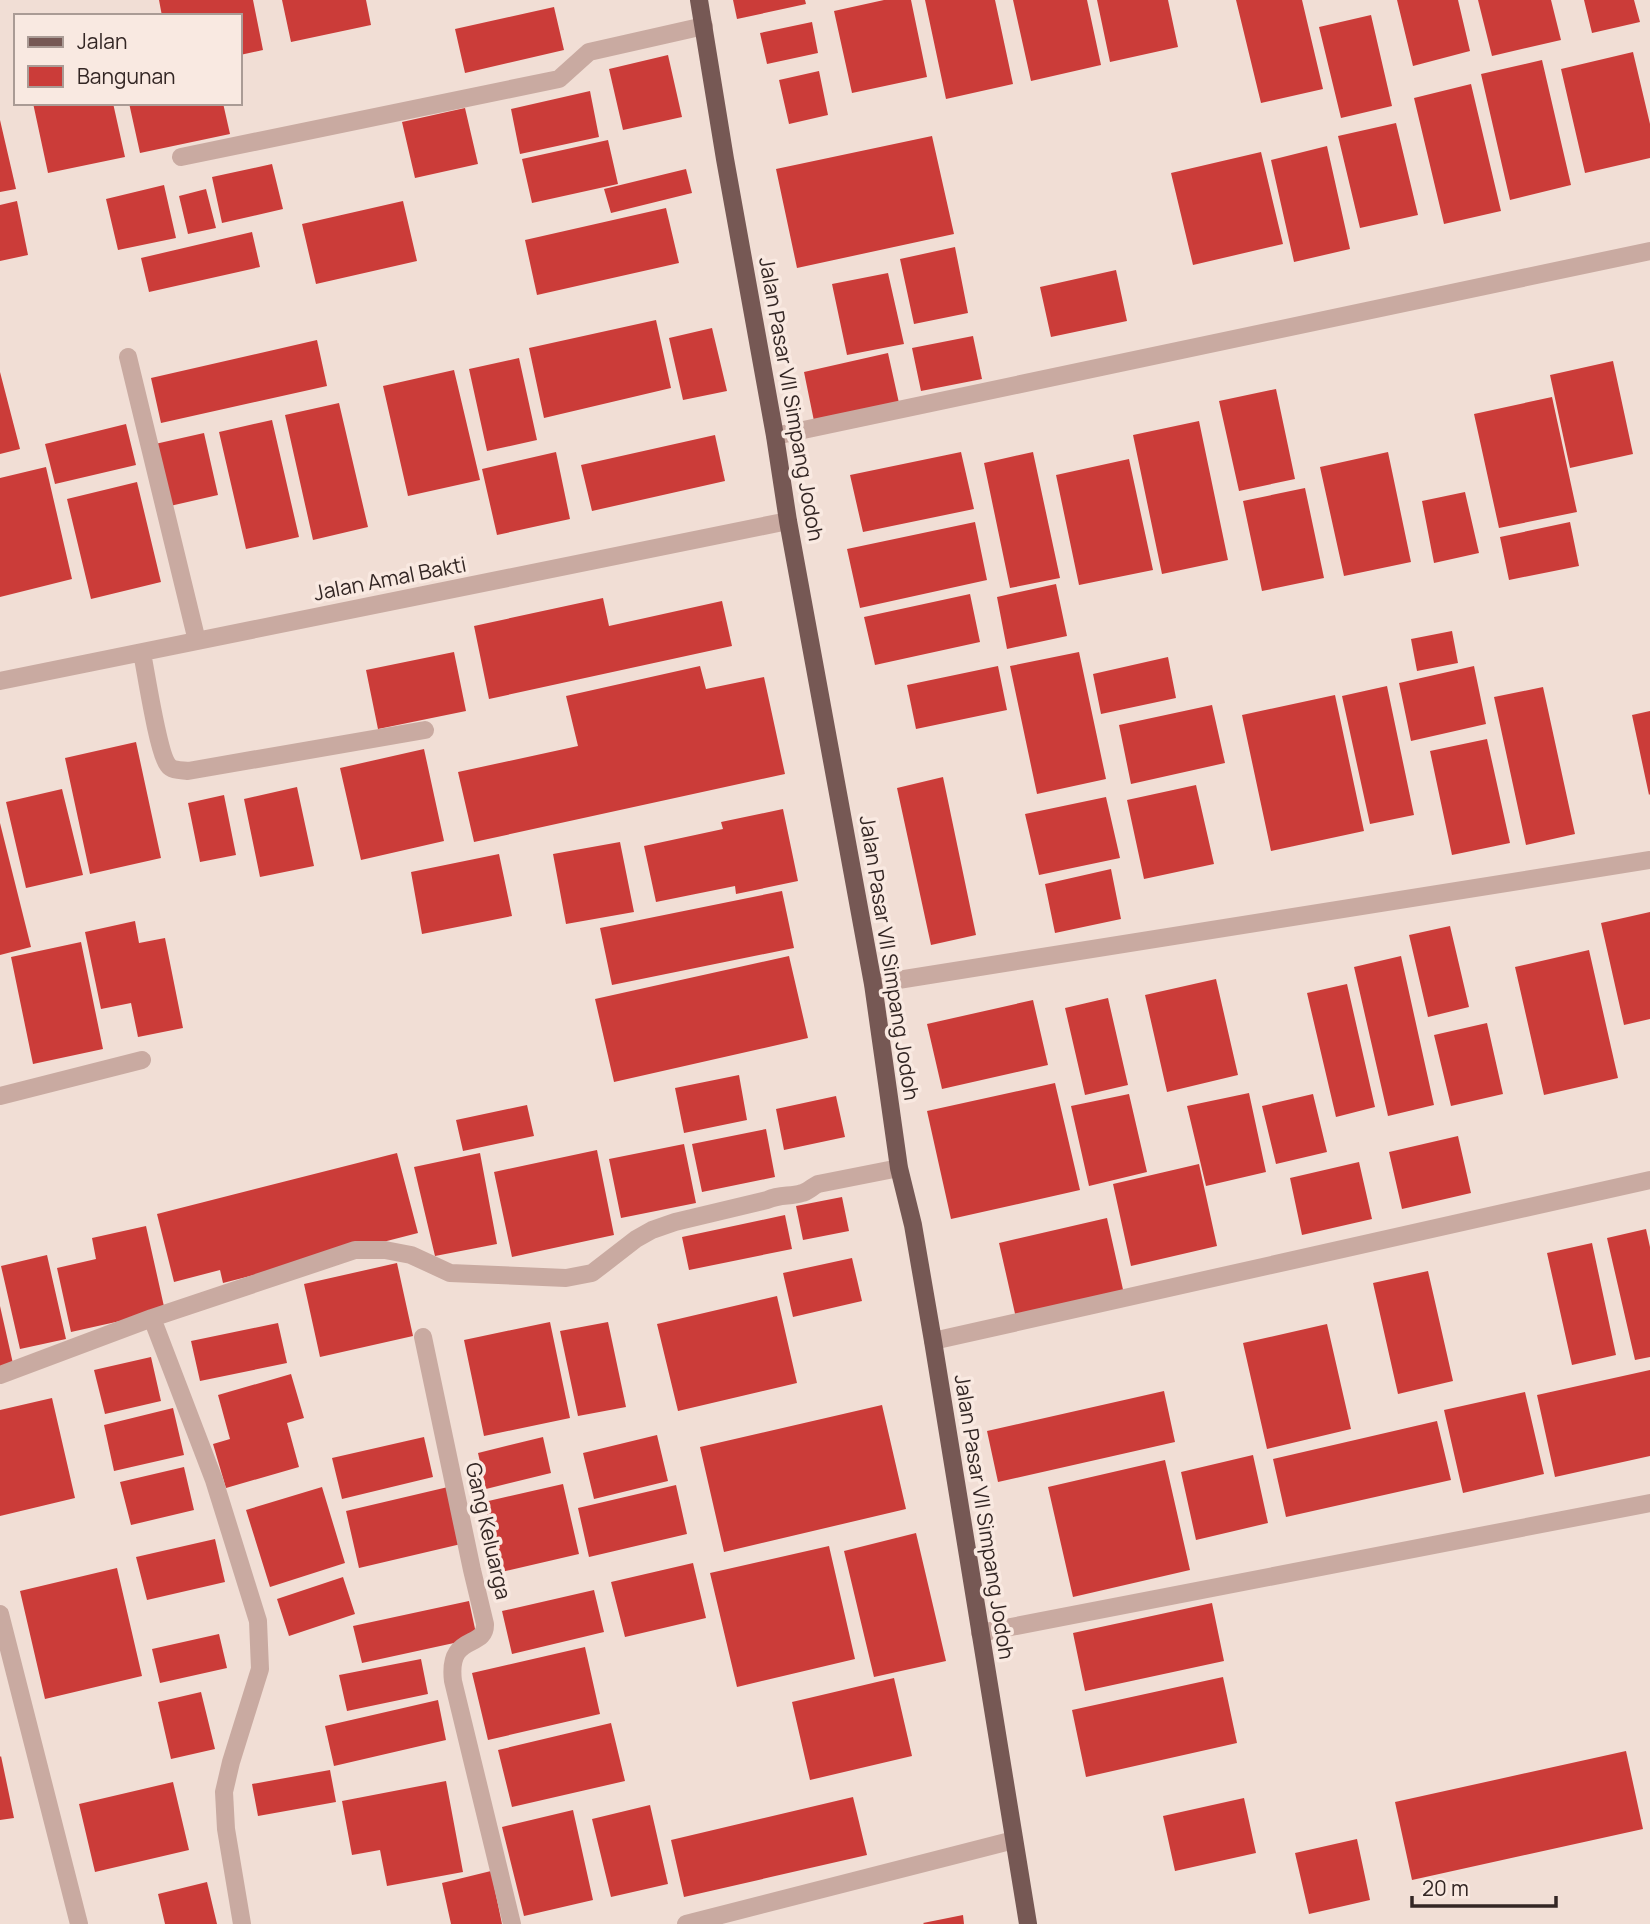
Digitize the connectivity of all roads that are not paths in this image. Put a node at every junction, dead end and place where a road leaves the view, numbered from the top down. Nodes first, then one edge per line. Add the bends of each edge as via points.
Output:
1 (699, 0) edge
2 (704, 26) junction
3 (181, 157) dead end
4 (1650, 251) edge
5 (128, 357) dead end
6 (775, 436) junction
7 (788, 521) junction
8 (197, 642) junction
9 (142, 653) junction
10 (0, 681) edge
11 (425, 730) dead end
12 (1650, 860) edge
13 (873, 984) junction
14 (142, 1060) dead end
15 (0, 1096) edge
16 (899, 1168) junction
17 (1650, 1180) edge
18 (152, 1318) junction
19 (423, 1337) dead end
20 (933, 1341) junction
21 (0, 1375) edge
22 (1650, 1503) edge
23 (0, 1615) edge
24 (980, 1633) junction
25 (1014, 1840) junction
26 (79, 1924) edge
27 (242, 1924) edge
28 (512, 1924) edge
29 (686, 1924) edge
30 (1028, 1924) edge

1 - 2 main road, Jalan Pasar VII Simpang Jodoh
2 - 3 street via 589,52 559,79
2 - 6 main road, Jalan Pasar VII Simpang Jodoh
4 - 6 street
5 - 8 street
6 - 7 main road, Jalan Pasar VII Simpang Jodoh
7 - 8 street, Jalan Amal Bakti
7 - 13 main road, Jalan Pasar VII Simpang Jodoh
8 - 9 street, Jalan Amal Bakti
9 - 10 street, Jalan Amal Bakti
9 - 11 street via 161,749 173,769 188,771
12 - 13 street
13 - 16 main road, Jalan Pasar VII Simpang Jodoh
14 - 15 street
16 - 18 street via 675,1222 652,1230 592,1273 566,1278 450,1273 411,1255 355,1251
16 - 20 main road, Jalan Pasar VII Simpang Jodoh
17 - 20 street
18 - 21 street
18 - 27 street via 214,1480 258,1621 260,1669 224,1792
19 - 28 street, Gang Keluarga via 485,1623 481,1637 457,1651 451,1666 453,1681
20 - 24 main road, Jalan Pasar VII Simpang Jodoh
22 - 24 street
23 - 26 street
24 - 25 main road, Jalan Pasar VII Simpang Jodoh
25 - 29 street
25 - 30 main road, Jalan Pasar VII Simpang Jodoh

